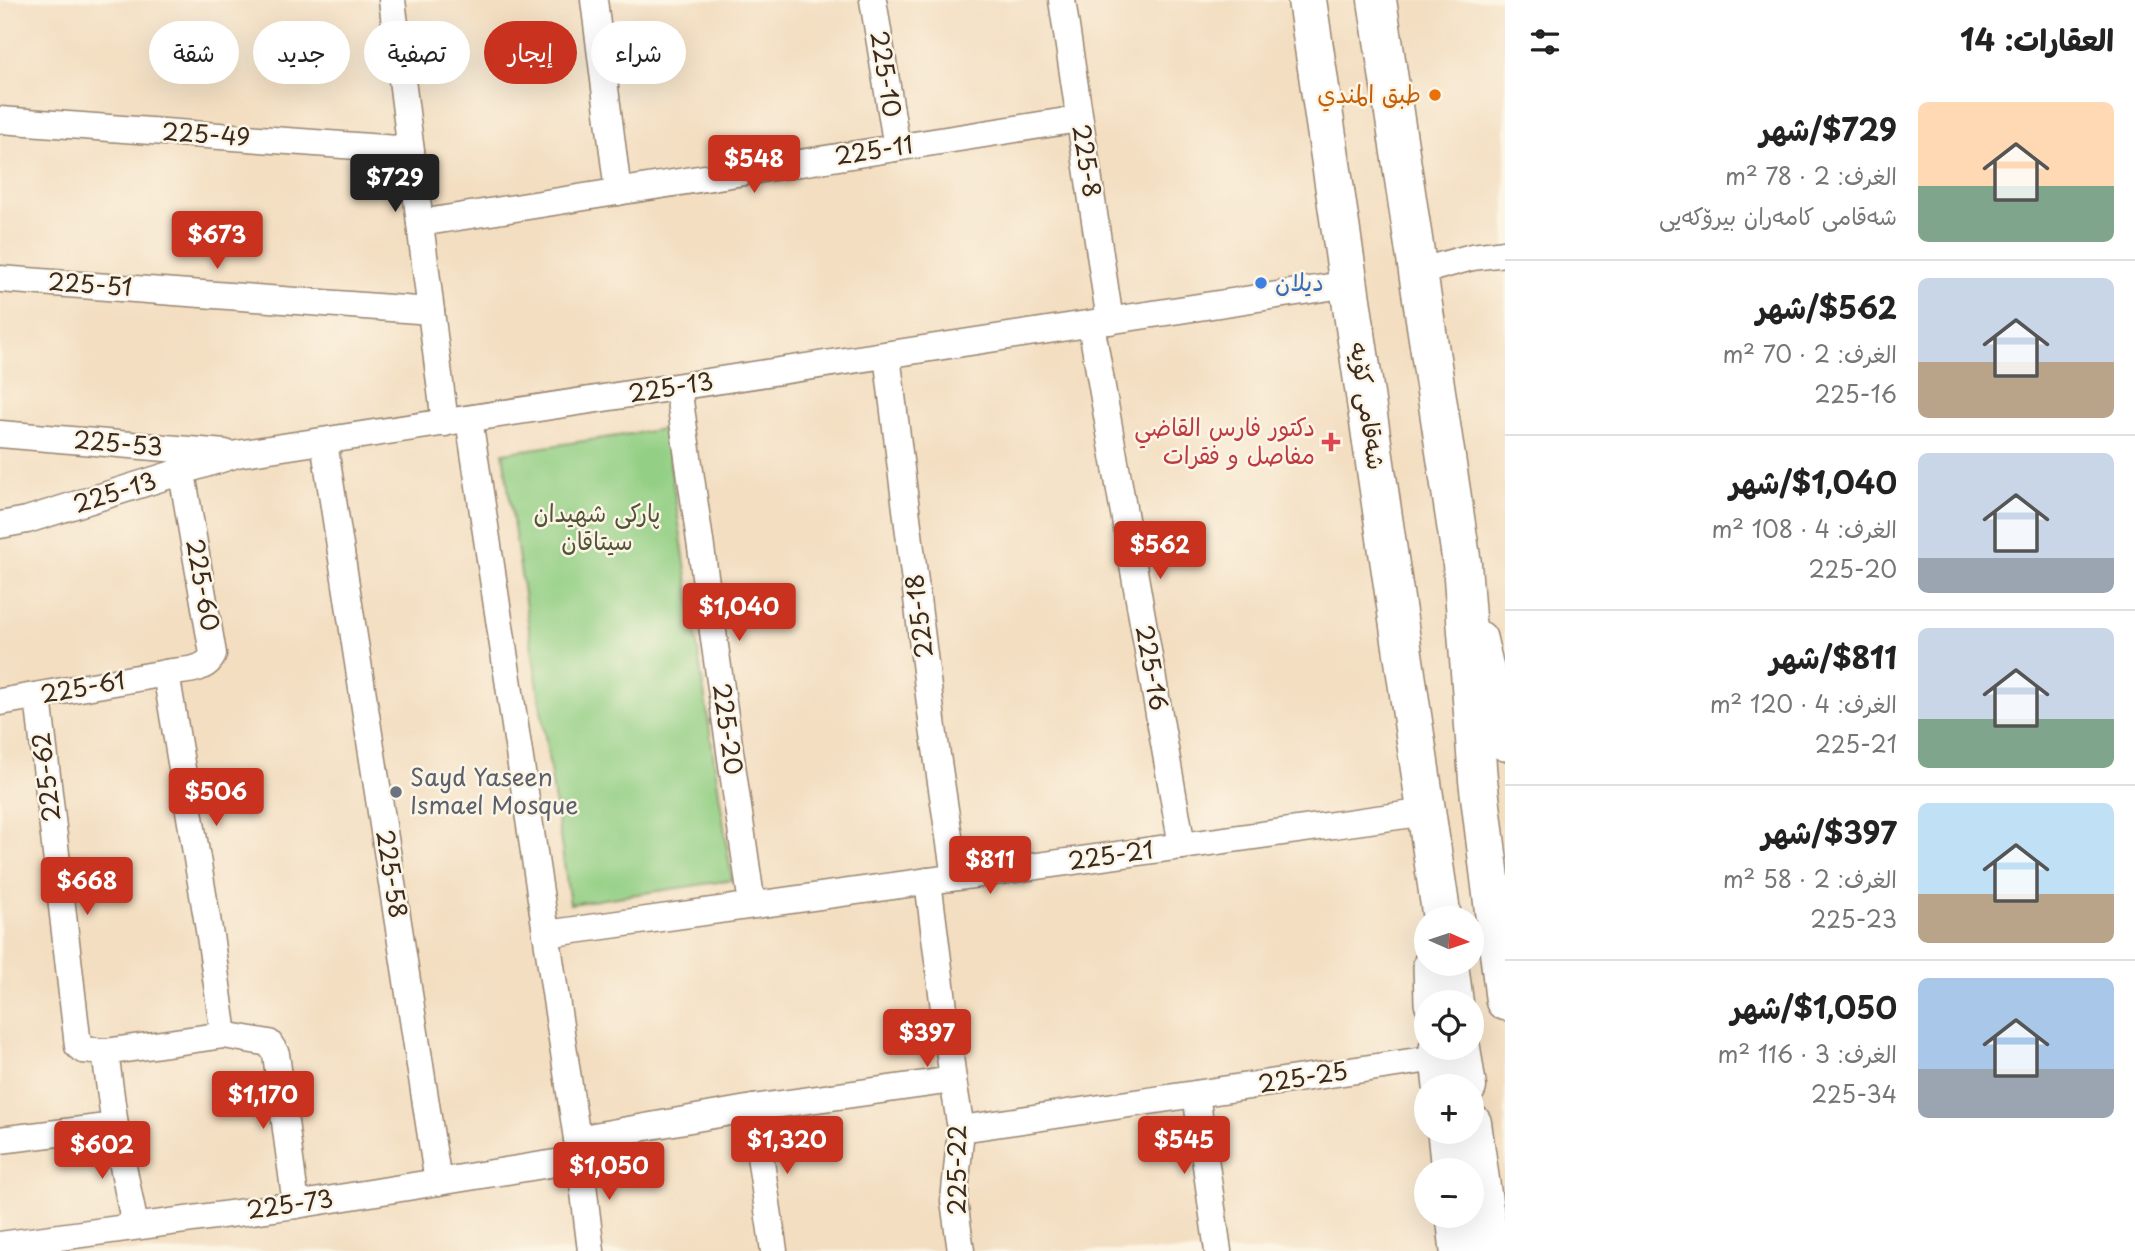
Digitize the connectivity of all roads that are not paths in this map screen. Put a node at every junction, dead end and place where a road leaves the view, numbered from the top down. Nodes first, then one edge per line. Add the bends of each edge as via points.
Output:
1 (392, 0) edge
2 (594, 0) edge
3 (873, 0) edge
4 (1062, 0) edge
5 (1307, 0) edge
6 (1377, 0) edge
7 (1079, 119) junction
8 (0, 120) edge
9 (897, 148) junction
10 (411, 150) junction
11 (618, 192) junction
12 (420, 223) junction
13 (1505, 253) edge
14 (1418, 272) junction
15 (0, 279) edge
16 (1349, 284) junction
17 (431, 311) junction
18 (1101, 322) junction
19 (887, 355) junction
20 (678, 387) junction
21 (457, 421) junction
22 (0, 434) edge
23 (324, 442) junction
24 (237, 454) junction
25 (183, 473) junction
26 (0, 525) edge
27 (1462, 564) junction
28 (166, 673) junction
29 (38, 696) junction
30 (0, 702) edge
31 (1505, 744) edge
32 (1427, 812) junction
33 (1182, 846) junction
34 (956, 877) junction
35 (928, 881) junction
36 (752, 905) junction
37 (1429, 906) edge
38 (1440, 906) edge
39 (546, 934) junction
40 (1505, 1001) edge
41 (224, 1035) junction
42 (105, 1052) junction
43 (1443, 1060) edge
44 (1455, 1074) edge
45 (953, 1080) junction
46 (1196, 1094) junction
47 (753, 1108) junction
48 (115, 1126) junction
49 (961, 1129) junction
50 (0, 1140) edge
51 (1475, 1144) edge
52 (578, 1149) junction
53 (438, 1182) junction
54 (296, 1205) junction
55 (135, 1226) junction
56 (1454, 1228) edge
57 (0, 1245) edge
58 (591, 1251) edge
59 (774, 1251) edge
60 (961, 1251) edge
61 (1218, 1251) edge
62 (1457, 1251) edge
63 (1490, 1251) edge

1 - 10 street
2 - 11 street
3 - 9 street, 225-10
4 - 7 street, 225-8
5 - 16 highway, شەقامی کۆیە
6 - 14 highway
7 - 9 street, 225-11
7 - 18 street, 225-8
8 - 10 street, 225-49
9 - 11 street, 225-11
10 - 12 street
11 - 12 street, 225-11
12 - 17 street
13 - 14 street
14 - 27 highway
15 - 17 street, 225-51
16 - 18 street, 225-13
16 - 32 highway, شەقامی کۆیە
17 - 21 street
18 - 19 street, 225-13
18 - 33 street, 225-16
19 - 20 street, 225-13
19 - 34 street, 225-18
20 - 21 street, 225-13
20 - 36 street, 225-20
21 - 23 street, 225-13
21 - 39 street
22 - 24 street, 225-53
23 - 24 street, 225-13
23 - 53 street, 225-58
24 - 25 street, 225-13
25 - 26 street, 225-13
25 - 28 street, 225-60 via 214,654 205,667
27 - 31 main road
27 - 40 highway via 1478,780
28 - 29 street, 225-61
28 - 41 street
29 - 30 street, 225-61
29 - 42 street, 225-62 via 78,1046
32 - 33 street, 225-21
32 - 37 main road, شەقامی کۆیە
32 - 38 highway, شەقامی کۆیە
33 - 34 street, 225-21
34 - 35 street, 225-21
35 - 36 street, 225-21
35 - 45 street, 225-22
36 - 39 street, 225-21
39 - 52 street
41 - 42 street
41 - 54 street via 269,1043 276,1054
42 - 48 street
43 - 44 highway
43 - 46 street, 225-25
45 - 47 street, 225-73
45 - 49 street, 225-22
46 - 49 street, 225-25
46 - 61 street
47 - 52 street, 225-73
47 - 59 street
48 - 50 street
48 - 55 street
49 - 60 street, 225-22 via 954,1200
51 - 63 highway
52 - 53 street, 225-73
52 - 58 street
53 - 54 street, 225-73
54 - 55 street, 225-73
55 - 57 street, 225-73
56 - 62 main road

